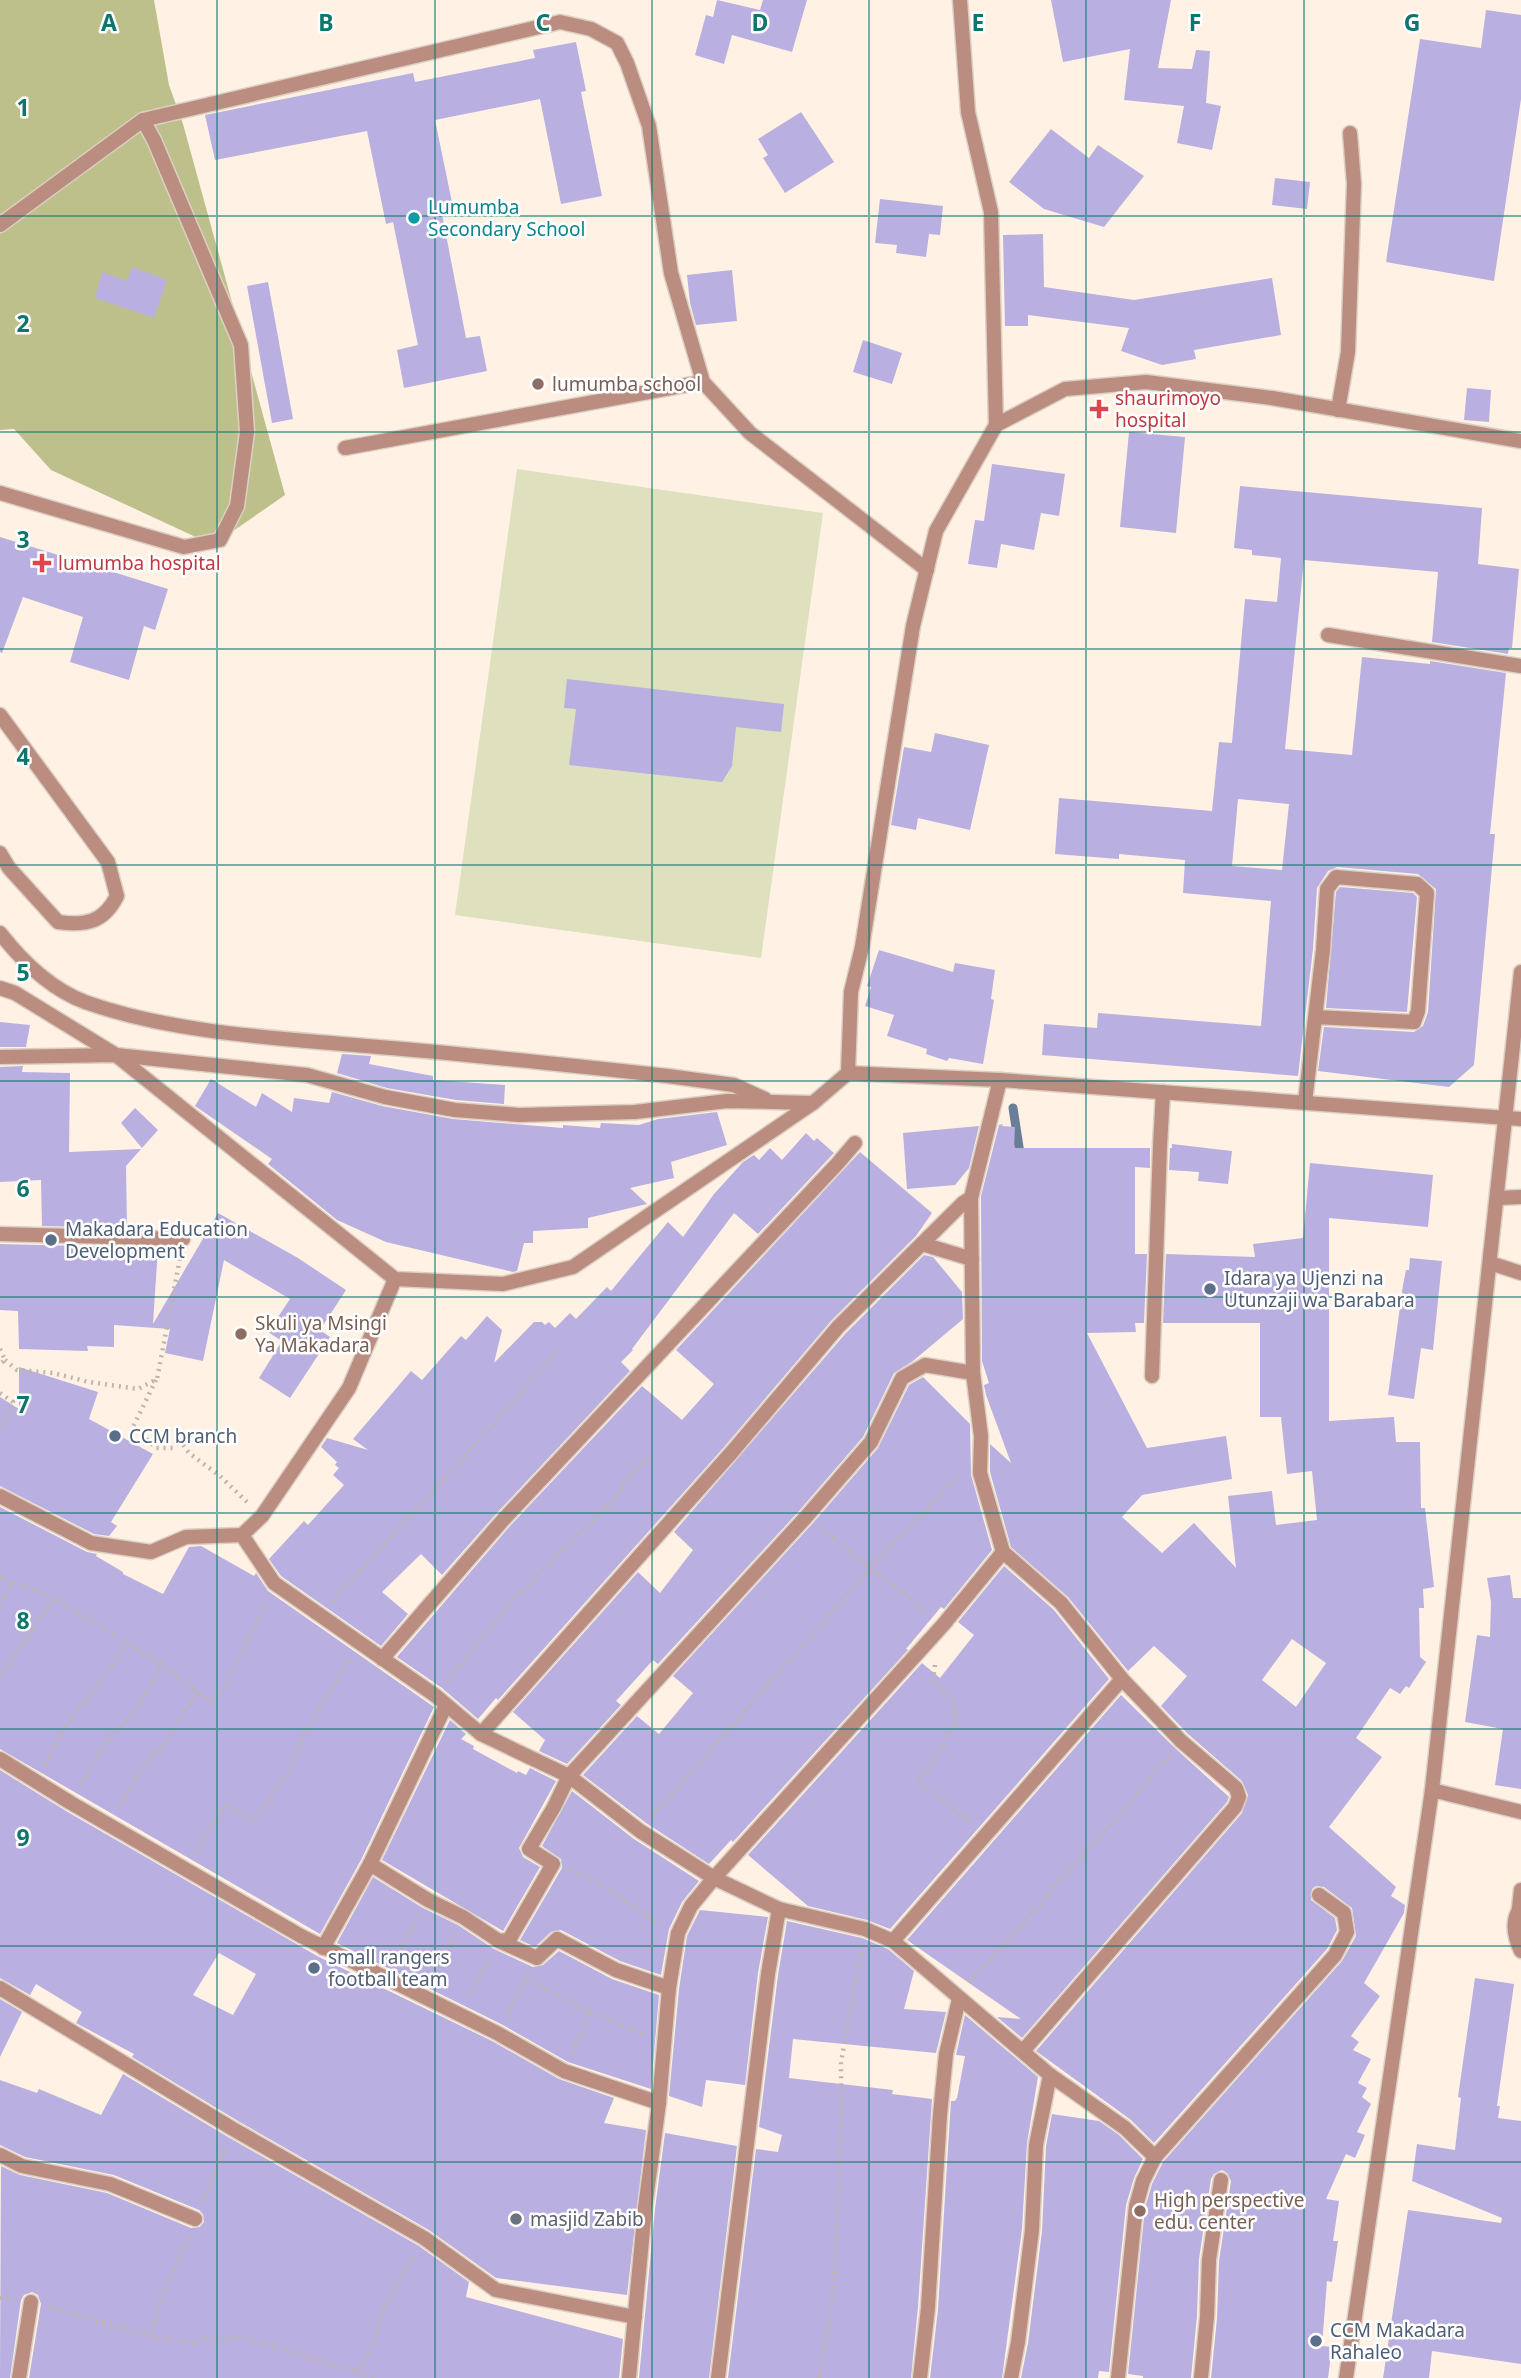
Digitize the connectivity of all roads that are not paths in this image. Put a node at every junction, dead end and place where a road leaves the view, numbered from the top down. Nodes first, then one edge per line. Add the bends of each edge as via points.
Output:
1 (960, 0) edge
2 (143, 120) junction
3 (1350, 133) dead end
4 (0, 225) edge
5 (703, 382) junction
6 (1338, 410) junction
7 (996, 425) junction
8 (1521, 441) edge
9 (345, 448) dead end
10 (0, 493) edge
11 (927, 570) junction
12 (1328, 635) dead end
13 (1521, 666) edge
14 (0, 715) edge
15 (0, 853) edge
16 (0, 933) edge
17 (1521, 972) edge
18 (0, 988) edge
19 (1315, 1017) junction
20 (116, 1055) junction
21 (0, 1057) edge
22 (848, 1073) junction
23 (1000, 1080) junction
24 (1163, 1092) junction
25 (773, 1102) junction
26 (1305, 1102) junction
27 (813, 1103) junction
28 (1504, 1116) junction
29 (1521, 1119) edge
30 (855, 1143) dead end
31 (1521, 1197) edge
32 (971, 1198) junction
33 (1497, 1198) junction
34 (0, 1234) edge
35 (183, 1239) road end
36 (922, 1244) junction
37 (972, 1259) junction
38 (1490, 1263) junction
39 (1521, 1273) edge
40 (395, 1279) junction
41 (974, 1373) junction
42 (1152, 1376) dead end
43 (0, 1496) edge
44 (242, 1535) junction
45 (1003, 1552) junction
46 (382, 1659) junction
47 (1122, 1679) junction
48 (441, 1700) junction
49 (481, 1734) junction
50 (0, 1759) edge
51 (569, 1776) junction
52 (1432, 1790) junction
53 (1521, 1812) edge
54 (370, 1864) junction
55 (714, 1878) junction
56 (1521, 1890) edge
57 (1320, 1895) dead end
58 (1520, 1907) edge
59 (779, 1909) junction
60 (499, 1941) junction
61 (893, 1941) junction
62 (323, 1948) junction
63 (1521, 1951) edge
64 (0, 1988) edge
65 (669, 1988) junction
66 (958, 1997) junction
67 (1023, 2051) junction
68 (1050, 2075) junction
69 (659, 2103) junction
70 (0, 2155) edge
71 (1155, 2157) junction
72 (1221, 2180) dead end
73 (195, 2219) road end
74 (31, 2302) road end
75 (635, 2316) junction
76 (19, 2378) edge
77 (629, 2378) edge
78 (718, 2378) edge
79 (920, 2378) edge
80 (1011, 2378) edge
81 (1118, 2378) edge
82 (1201, 2378) edge
83 (1346, 2378) edge

1 - 7 street via 968,112 991,212
2 - 4 street
2 - 5 street via 560,22 591,29 617,43 649,126 671,273
2 - 10 street via 241,345 247,432 237,506 220,540 184,547
3 - 6 street via 1354,184 1348,352
5 - 9 street
5 - 11 street via 750,433
6 - 7 street via 1146,382 1065,388
6 - 8 street
7 - 11 street via 936,531
11 - 22 street via 913,626 851,992
12 - 13 street
14 - 15 street via 108,862 117,896 110,910 97,919 77,925 58,922
16 - 25 street via 15,953 52,984 83,1001 144,1020 266,1037 668,1076 734,1085
17 - 28 street
18 - 20 street
19 - 19 street via 1331,881 1336,877 1422,887 1427,893 1418,1011 1413,1022
19 - 26 street
20 - 21 street
20 - 25 street via 307,1075 385,1097 455,1110 519,1115
20 - 40 street
22 - 23 street
22 - 27 street
23 - 24 street
23 - 32 street
24 - 26 street
24 - 42 street
25 - 27 street
26 - 28 street
27 - 40 street via 572,1267 503,1284
28 - 29 street
28 - 33 street
30 - 46 street via 503,1520
31 - 33 street
32 - 36 street
32 - 37 street
33 - 38 street
34 - 35 street
36 - 37 street
36 - 49 street via 838,1327
37 - 41 street
38 - 39 street
38 - 52 street
40 - 44 street via 349,1388 262,1516
41 - 45 street via 980,1473
41 - 51 street via 925,1365 902,1378 871,1442
43 - 44 street via 91,1543 151,1552 186,1537
44 - 46 street via 274,1583
45 - 47 street via 1061,1603
45 - 55 street via 943,1625
46 - 48 street
47 - 61 street
47 - 67 street via 1181,1741 1236,1788 1239,1797
48 - 49 street
48 - 54 street
49 - 51 street
50 - 62 street
51 - 55 street via 640,1831
51 - 60 street via 529,1849 553,1864 509,1940
52 - 53 street
52 - 83 street
54 - 60 street
54 - 62 street
55 - 59 street
55 - 65 street via 691,1906 678,1933
56 - 58 street
57 - 71 street via 1344,1913 1347,1931 1335,1955
58 - 63 street via 1514,1933
59 - 61 street via 865,1929
59 - 78 street
60 - 65 street via 537,1958 557,1939 616,1970
61 - 66 street
62 - 69 street via 564,2071
64 - 75 street via 424,2238 496,2290
65 - 69 street
66 - 67 street
66 - 79 street via 941,2103
67 - 68 street
68 - 71 street via 1125,2128
68 - 80 street via 1036,2145 1032,2230
69 - 75 street
70 - 73 street via 22,2166 110,2184
71 - 81 street via 1136,2206
72 - 82 street via 1209,2260
74 - 76 street
75 - 77 street

